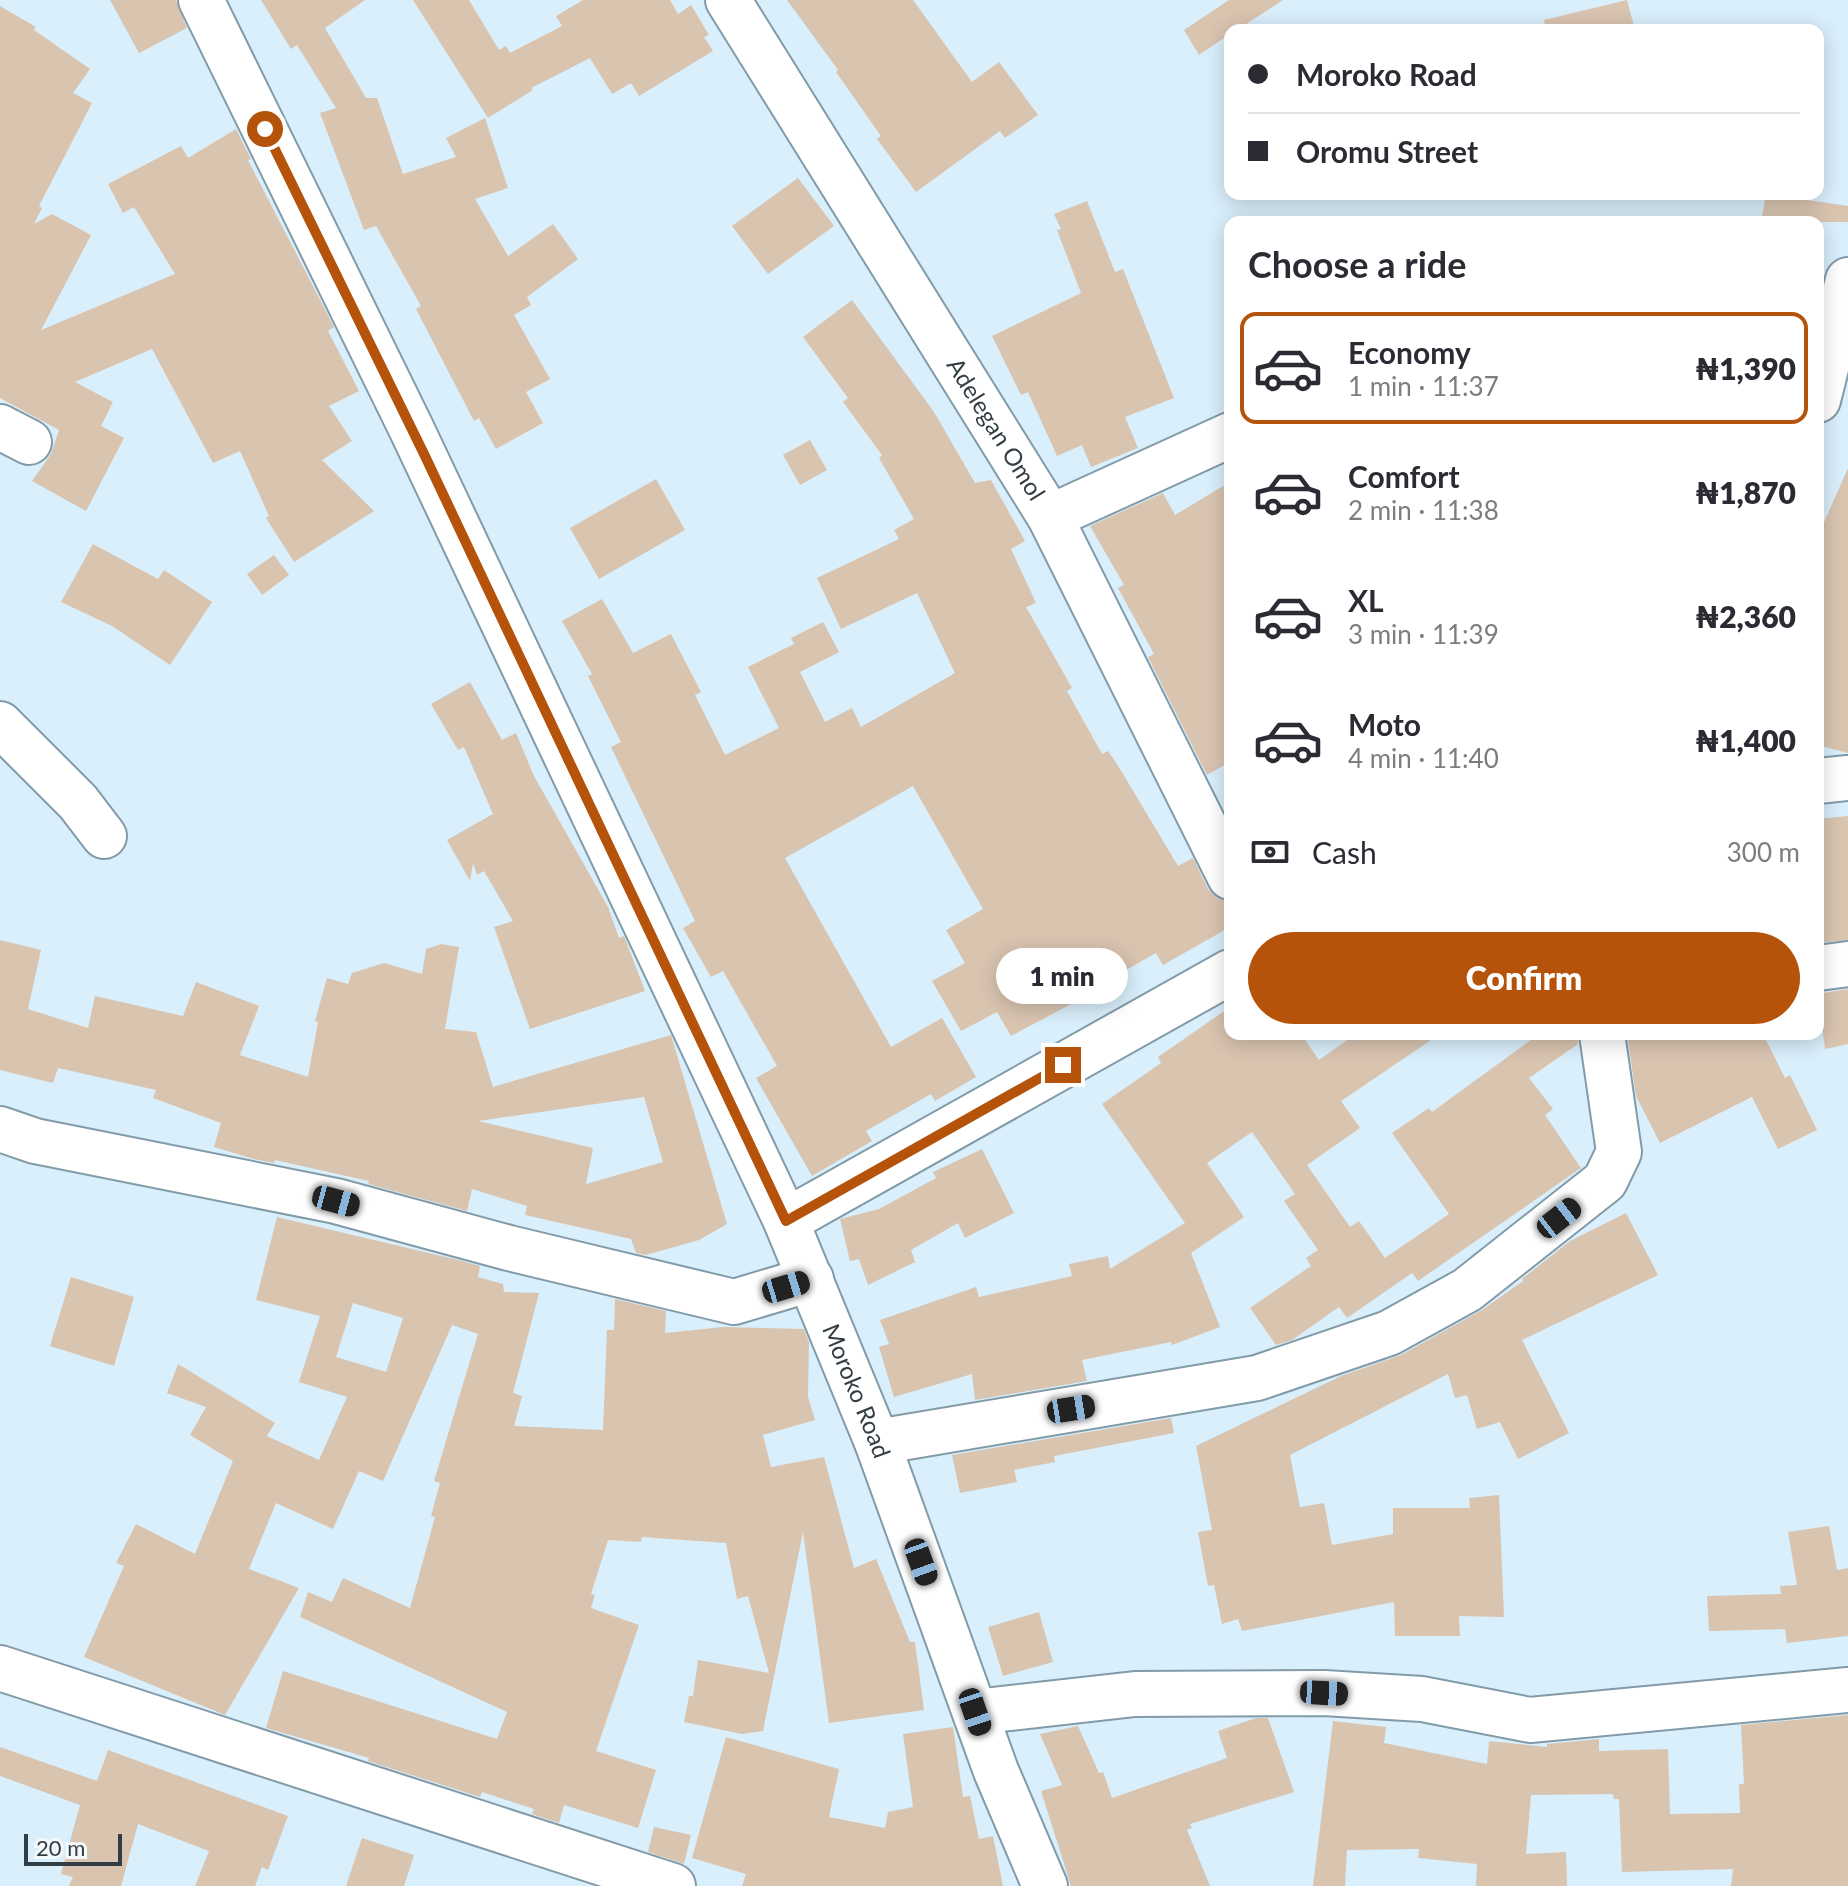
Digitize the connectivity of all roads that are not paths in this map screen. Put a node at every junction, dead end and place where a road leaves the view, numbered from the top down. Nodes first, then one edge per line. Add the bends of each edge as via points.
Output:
1 (728, 0) edge
2 (217, 7) edge
3 (1848, 280) edge
4 (1824, 376) edge
5 (1224, 438) edge
6 (1050, 517) junction
7 (0, 724) edge
8 (1848, 778) edge
9 (1824, 780) edge
10 (104, 836) dead end
11 (1224, 865) edge
12 (1848, 964) edge
13 (1824, 967) edge
14 (1224, 975) edge
15 (1603, 1040) edge
16 (0, 1129) edge
17 (786, 1221) junction
18 (811, 1279) junction
19 (877, 1442) junction
20 (0, 1668) edge
21 (1848, 1690) edge
22 (975, 1712) junction
23 (673, 1886) edge
24 (1045, 1886) edge

1 - 6 street, Adelegan Omol
2 - 17 street, Moroko Road
3 - 4 street
5 - 6 street
6 - 11 street, Adelegan Omol
7 - 10 street via 69,791
8 - 9 street
12 - 13 street
14 - 17 street
15 - 19 street via 1619,1152 1605,1181 1467,1290 1389,1333 1257,1378
16 - 18 street via 35,1141 336,1201 734,1302
17 - 18 street, Moroko Road
18 - 19 street, Moroko Road
19 - 22 street, Moroko Road
20 - 23 street
21 - 22 street via 1530,1720 1422,1699 1324,1693 1135,1694
22 - 24 street, Moroko Road

